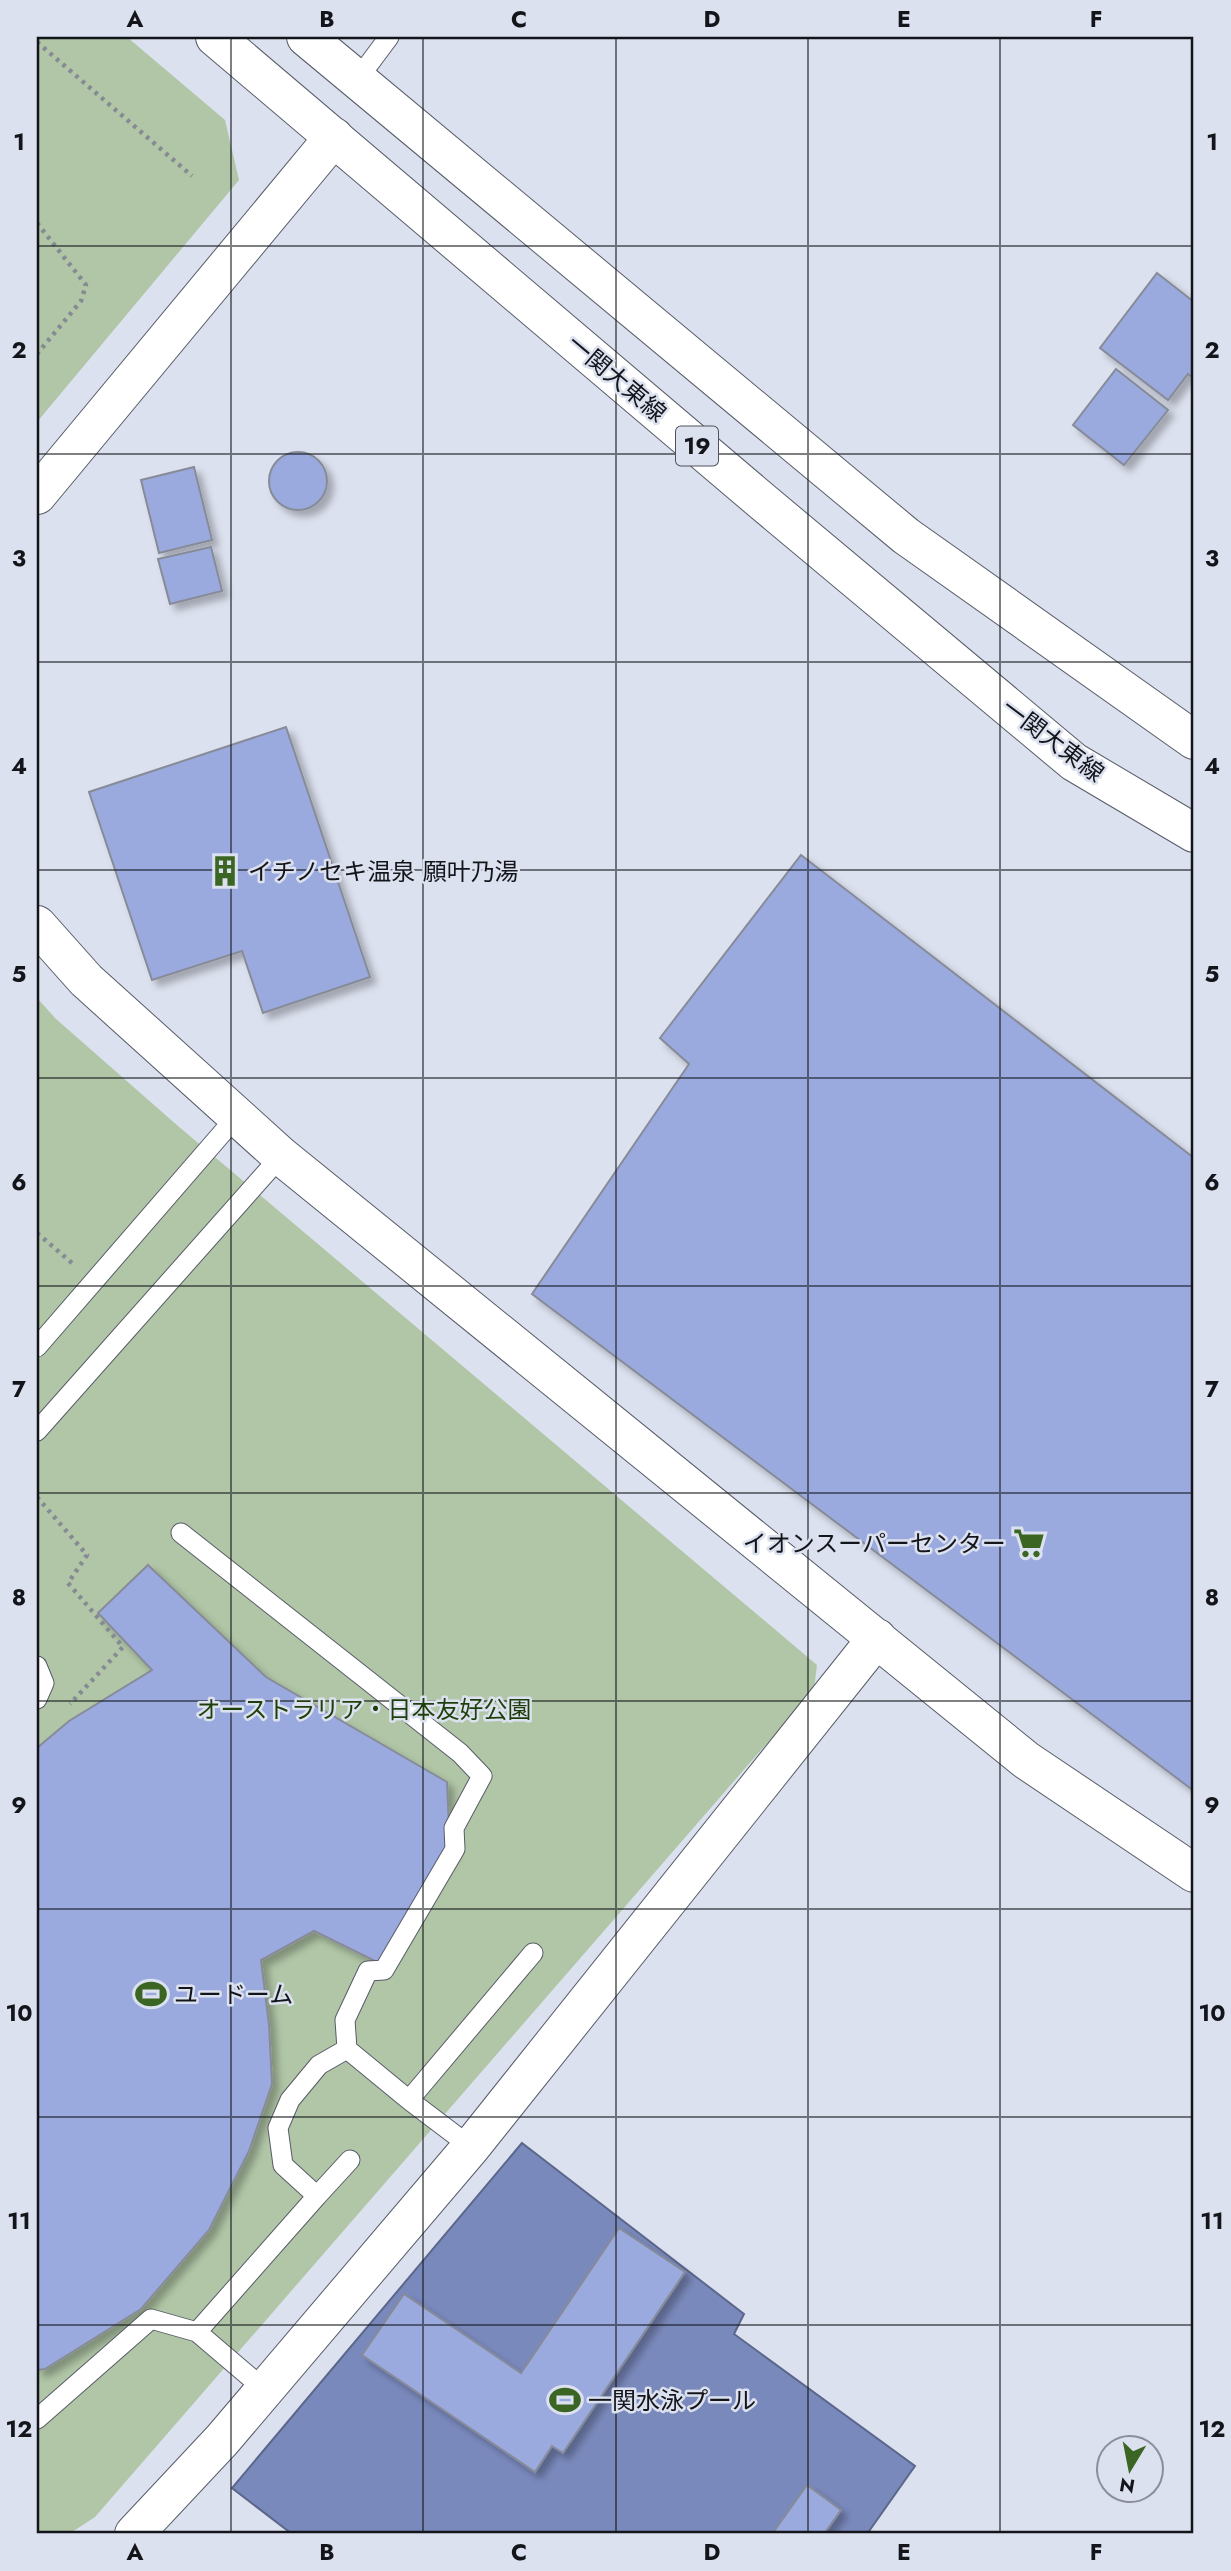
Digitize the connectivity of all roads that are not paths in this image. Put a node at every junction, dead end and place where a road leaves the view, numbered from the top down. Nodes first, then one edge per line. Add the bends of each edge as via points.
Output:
1 (215, 37) edge
2 (306, 37) edge
3 (389, 37) edge
4 (357, 80) junction
5 (334, 137) junction
6 (37, 495) edge
7 (1194, 740) edge
8 (1194, 833) edge
9 (37, 925) edge
10 (237, 1116) junction
11 (281, 1156) junction
12 (37, 1347) edge
13 (37, 1430) edge
14 (181, 1533) dead end
15 (877, 1638) junction
16 (37, 1666) edge
17 (37, 1699) edge
18 (1194, 1874) edge
19 (533, 1953) dead end
20 (347, 2049) junction
21 (409, 2100) junction
22 (471, 2147) junction
23 (350, 2160) dead end
24 (317, 2196) junction
25 (197, 2332) junction
26 (264, 2389) junction
27 (37, 2418) edge
28 (134, 2534) edge

1 - 5 street, 一関大東線 / 19
2 - 4 street, 19
3 - 4 lane
4 - 7 street, 19 via 906,536
5 - 6 street
5 - 8 street, 一関大東線 / 19 via 1074,762
9 - 10 street via 86,980
10 - 11 street
10 - 12 lane
11 - 13 lane
11 - 15 street
14 - 20 lane via 460,1753 482,1776 454,1828 456,1849 384,1970 368,1971 345,2020
15 - 18 street via 1026,1760
15 - 22 street
16 - 17 lane via 44,1683
19 - 21 lane
20 - 21 lane
20 - 24 lane via 318,2065 290,2100 278,2128 283,2165
21 - 22 lane
22 - 26 street
23 - 24 lane
24 - 25 lane
25 - 26 lane
25 - 27 lane via 151,2319
26 - 28 street

